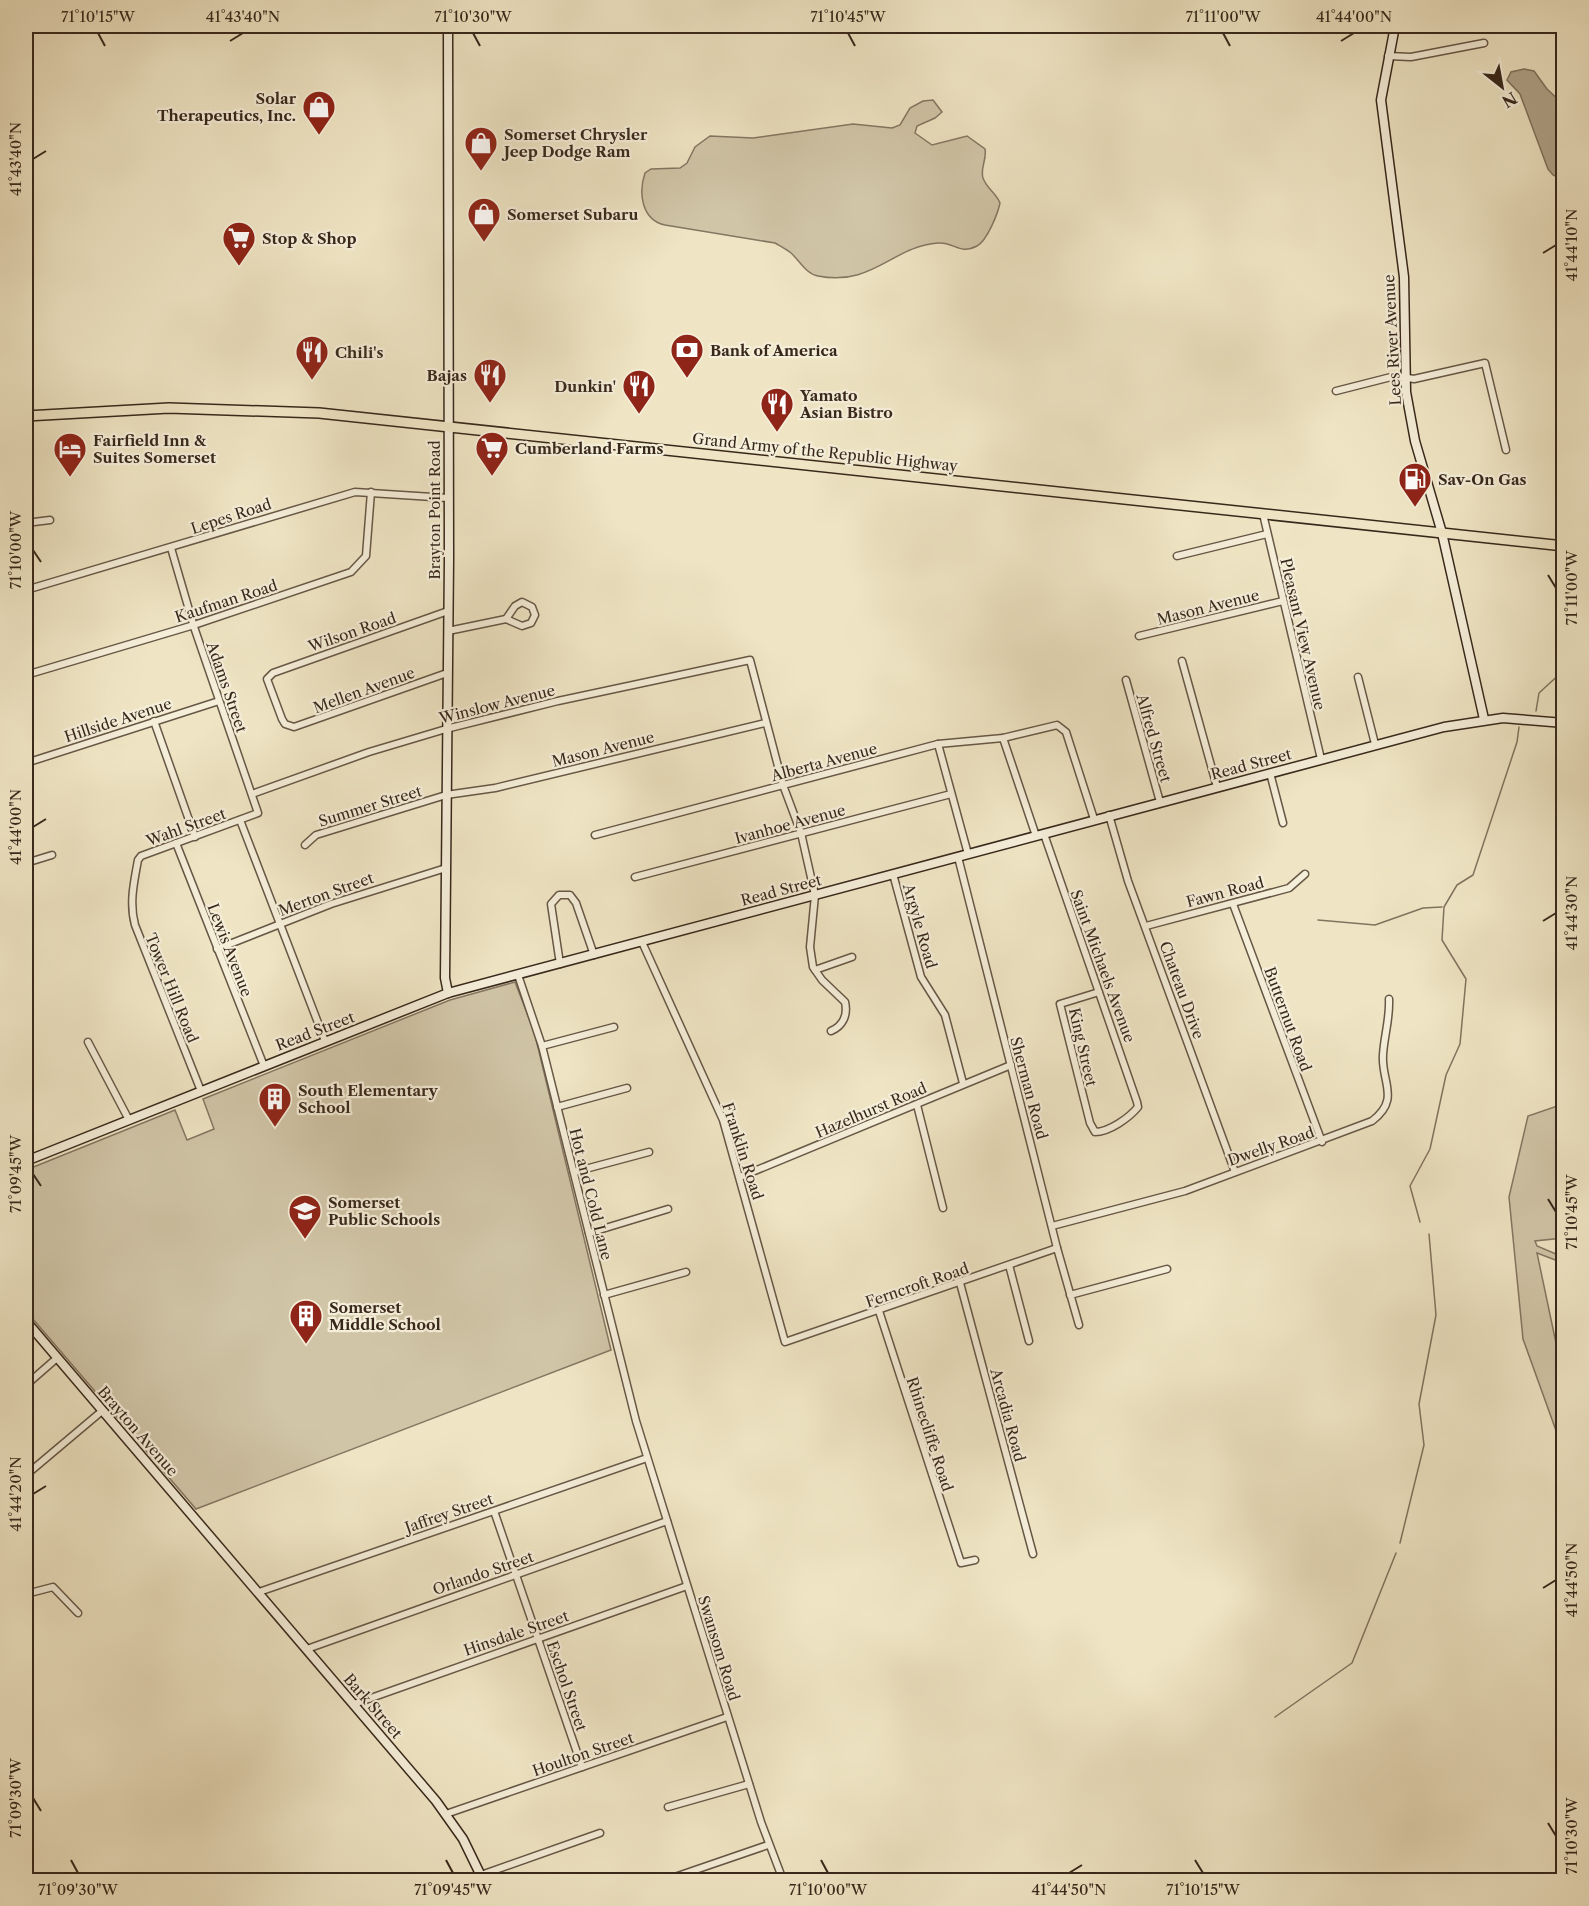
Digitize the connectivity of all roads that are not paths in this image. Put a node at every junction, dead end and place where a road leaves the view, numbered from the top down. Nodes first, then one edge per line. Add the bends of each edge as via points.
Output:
1 (448, 26) edge
2 (1395, 26) edge
3 (1485, 43) dead end
4 (1388, 56) junction
5 (1404, 380) junction
6 (1336, 391) dead end
7 (26, 416) edge
8 (447, 426) junction
9 (1506, 450) dead end
10 (371, 492) junction
11 (448, 498) junction
12 (1263, 514) junction
13 (50, 520) dead end
14 (26, 523) edge
15 (1442, 533) junction
16 (1268, 534) junction
17 (1563, 546) edge
18 (171, 548) junction
19 (1177, 556) dead end
20 (26, 590) edge
21 (1283, 601) junction
22 (448, 611) junction
23 (506, 619) junction
24 (194, 625) junction
25 (448, 631) junction
26 (1139, 636) dead end
27 (1182, 661) dead end
28 (447, 673) junction
29 (26, 675) edge
30 (1358, 677) dead end
31 (1126, 680) dead end
32 (219, 701) junction
33 (1484, 719) junction
34 (154, 721) junction
35 (765, 723) junction
36 (1563, 723) edge
37 (289, 727) joint
38 (446, 729) junction
39 (1003, 738) junction
40 (938, 744) junction
41 (1375, 744) junction
42 (1321, 759) junction
43 (26, 763) edge
44 (1270, 773) junction
45 (783, 785) junction
46 (1217, 787) junction
47 (252, 794) junction
48 (951, 794) junction
49 (446, 795) junction
50 (1160, 802) junction
51 (1109, 815) junction
52 (1094, 819) junction
53 (240, 820) junction
54 (1283, 823) dead end
55 (801, 833) junction
56 (595, 835) dead end
57 (1040, 835) junction
58 (195, 837) junction
59 (176, 843) junction
60 (305, 845) dead end
61 (968, 854) junction
62 (52, 855) dead end
63 (958, 857) junction
64 (26, 864) edge
65 (446, 868) junction
66 (893, 874) junction
67 (1305, 874) dead end
68 (635, 877) dead end
69 (132, 892) joint
70 (815, 895) junction
71 (1233, 904) junction
72 (279, 924) junction
73 (1146, 926) junction
74 (642, 942) junction
75 (217, 949) junction
76 (594, 955) junction
77 (852, 957) dead end
78 (560, 964) junction
79 (815, 970) junction
80 (519, 975) junction
81 (1099, 992) junction
82 (448, 993) junction
83 (1389, 999) dead end
84 (614, 1027) dead end
85 (831, 1031) dead end
86 (325, 1041) junction
87 (88, 1042) dead end
88 (542, 1046) junction
89 (1011, 1065) junction
90 (264, 1066) junction
91 (963, 1083) junction
92 (627, 1088) dead end
93 (201, 1091) junction
94 (917, 1105) junction
95 (557, 1107) junction
96 (129, 1119) junction
97 (1095, 1132) joint
98 (1322, 1142) junction
99 (649, 1152) dead end
100 (26, 1161) edge
101 (574, 1172) junction
102 (1234, 1172) junction
103 (740, 1177) junction
104 (943, 1208) dead end
105 (668, 1209) dead end
106 (1052, 1226) junction
107 (589, 1233) junction
108 (1057, 1248) junction
109 (1009, 1265) junction
110 (1167, 1269) dead end
111 (686, 1272) dead end
112 (960, 1283) junction
113 (604, 1295) junction
114 (1070, 1295) junction
115 (879, 1311) junction
116 (26, 1321) edge
117 (1079, 1325) dead end
118 (1029, 1341) dead end
119 (785, 1342) joint
120 (57, 1358) junction
121 (26, 1385) edge
122 (102, 1411) junction
123 (636, 1421) joint
124 (647, 1458) junction
125 (26, 1475) edge
126 (494, 1511) junction
127 (667, 1521) junction
128 (1033, 1554) dead end
129 (230, 1558) joint
130 (975, 1560) dead end
131 (516, 1575) junction
132 (687, 1587) junction
133 (259, 1592) junction
134 (26, 1594) edge
135 (78, 1613) dead end
136 (538, 1640) junction
137 (307, 1649) junction
138 (354, 1704) junction
139 (727, 1717) junction
140 (582, 1767) junction
141 (749, 1784) junction
142 (668, 1807) dead end
143 (447, 1814) junction
144 (600, 1833) dead end
145 (768, 1845) junction
146 (482, 1878) edge
147 (666, 1881) edge
148 (783, 1881) edge

1 - 8 main road, Brayton Point Road
2 - 4 main road, Lees River Avenue
3 - 4 street via 1412,57
4 - 5 main road, Lees River Avenue via 1381,114 1404,277
5 - 6 street via 1395,376
5 - 9 street via 1485,363
5 - 15 main road, Lees River Avenue via 1415,441
7 - 8 main road, Grand Army of the Republic Highway via 117,410 239,409
8 - 11 main road, Brayton Point Road
8 - 12 main road, Grand Army of the Republic Highway
10 - 11 street, Lepes Road
10 - 18 street, Lepes Road via 333,498
10 - 24 street, Kaufman Road via 366,556 357,568
11 - 22 main road, Brayton Point Road
12 - 15 main road, Grand Army of the Republic Highway
12 - 16 street, Pleasant View Avenue
13 - 14 street
15 - 17 main road
15 - 33 main road, Lees River Avenue
16 - 19 street
16 - 21 street, Pleasant View Avenue
18 - 20 street, Lepes Road
18 - 24 street, Adams Street
21 - 26 street, Mason Avenue
21 - 42 street, Pleasant View Avenue
22 - 25 main road, Brayton Point Road
22 - 37 street, Wilson Road via 273,673 267,680
23 - 23 street via 527,625 534,620 535,611 522,602
23 - 25 street
24 - 29 street, Kaufman Road
24 - 32 street, Adams Street
25 - 28 main road, Brayton Point Road
27 - 46 street
28 - 37 street, Mellen Avenue
28 - 38 main road, Brayton Point Road
30 - 41 street
31 - 50 street, Alfred Street
32 - 34 street, Hillside Avenue
32 - 47 street, Adams Street
33 - 36 main road, Read Street
33 - 41 main road, Read Street
34 - 43 street, Hillside Avenue
34 - 58 street
35 - 38 street, Winslow Avenue via 752,663 745,659
35 - 45 street
35 - 49 street, Mason Avenue via 495,788
38 - 47 street, Winslow Avenue
38 - 49 main road, Brayton Point Road
39 - 40 street, Alberta Avenue
39 - 52 street, Alberta Avenue via 1062,727
39 - 57 street, Saint Michaels Avenue
40 - 45 street, Alberta Avenue
40 - 48 street
41 - 42 main road, Read Street
42 - 44 main road, Read Street
44 - 46 main road, Read Street
44 - 54 street
45 - 55 street
45 - 56 street, Alberta Avenue
46 - 50 main road, Read Street
47 - 53 street, Adams Street via 258,813
48 - 55 street, Ivanhoe Avenue
48 - 61 street
49 - 60 street, Summer Street via 316,835
49 - 65 main road, Brayton Point Road
50 - 51 main road, Read Street
51 - 52 main road, Read Street
51 - 73 street, Chateau Drive
52 - 57 main road, Read Street
53 - 58 street, Wahl Street
53 - 72 street
55 - 68 street, Ivanhoe Avenue
55 - 70 street
57 - 61 main road, Read Street
57 - 81 street, Saint Michaels Avenue
58 - 59 street, Wahl Street
59 - 69 street, Wahl Street via 141,856
59 - 75 street, Lewis Avenue
61 - 63 main road, Read Street
62 - 64 street
63 - 66 main road, Read Street
63 - 89 street, Sherman Road
65 - 72 street, Merton Street
65 - 82 main road, Brayton Point Road
66 - 70 main road, Read Street
66 - 91 street, Argyle Road via 921,977 945,1015
67 - 71 street, Fawn Road via 1289,888
69 - 93 street, Tower Hill Road via 135,925
70 - 74 main road, Read Street
70 - 79 street via 810,947
71 - 73 street, Fawn Road
71 - 98 street, Butternut Road
72 - 75 street, Merton Street
72 - 86 street
73 - 102 street, Chateau Drive
74 - 76 main road, Read Street
74 - 103 street, Franklin Road via 720,1113
75 - 90 street, Lewis Avenue
76 - 78 main road, Read Street
76 - 78 street via 576,903 570,895 560,895 551,904
77 - 79 street
78 - 80 main road, Read Street
79 - 85 street via 845,1002 842,1024
80 - 82 main road, Read Street
80 - 88 street, Hot and Cold Lane
81 - 97 street, Saint Michaels Avenue via 1137,1107 1106,1130
81 - 97 street, King Street via 1059,1004
82 - 86 main road, Read Street
83 - 98 street, Dwelly Road via 1390,1017 1382,1058 1389,1090 1384,1109 1363,1126
84 - 88 street
86 - 90 main road, Read Street
87 - 96 street
88 - 95 street, Hot and Cold Lane
89 - 91 street, Hazelhurst Road
89 - 106 street, Sherman Road
90 - 93 main road, Read Street
91 - 94 street, Hazelhurst Road
92 - 95 street
93 - 96 main road, Read Street
94 - 103 street, Hazelhurst Road
94 - 104 street
95 - 101 street, Hot and Cold Lane
96 - 100 main road, Read Street
98 - 102 street, Dwelly Road
99 - 101 street
101 - 107 street, Hot and Cold Lane
102 - 106 street, Dwelly Road via 1172,1195
103 - 119 street, Franklin Road
105 - 107 street
106 - 108 street, Sherman Road
107 - 113 street, Hot and Cold Lane
108 - 109 street, Ferncroft Road
108 - 114 street, Sherman Road
109 - 112 street, Ferncroft Road
109 - 118 street
110 - 114 street
111 - 113 street
112 - 115 street, Ferncroft Road
112 - 128 street, Arcadia Road
113 - 123 street, Hot and Cold Lane
114 - 117 street, Sherman Road
115 - 119 street, Ferncroft Road
115 - 130 street, Rhinecliffe Road via 961,1563
116 - 120 main road, Brayton Avenue
120 - 121 street
120 - 122 main road, Brayton Avenue
122 - 125 street
122 - 129 main road, Brayton Avenue
123 - 124 street, Swansom Road
124 - 126 street, Jaffrey Street
124 - 127 street, Swansom Road
126 - 131 street, Eschol Street
126 - 133 street, Jaffrey Street
127 - 131 street, Orlando Street
127 - 132 street, Swansom Road
129 - 133 main road, Bark Street
131 - 136 street, Eschol Street
131 - 137 street, Orlando Street
132 - 136 street, Hinsdale Street
132 - 139 street, Swansom Road
133 - 137 main road, Bark Street
134 - 135 street via 53,1587
136 - 138 street, Hinsdale Street
136 - 140 street, Eschol Street
137 - 138 main road, Bark Street
138 - 143 main road, Bark Street
139 - 140 street, Houlton Street
139 - 141 street, Swansom Road
140 - 143 street, Houlton Street
141 - 142 street
141 - 145 street, Swansom Road
143 - 146 main road, Bark Street
144 - 146 street
145 - 147 street
145 - 148 street, Swansom Road

